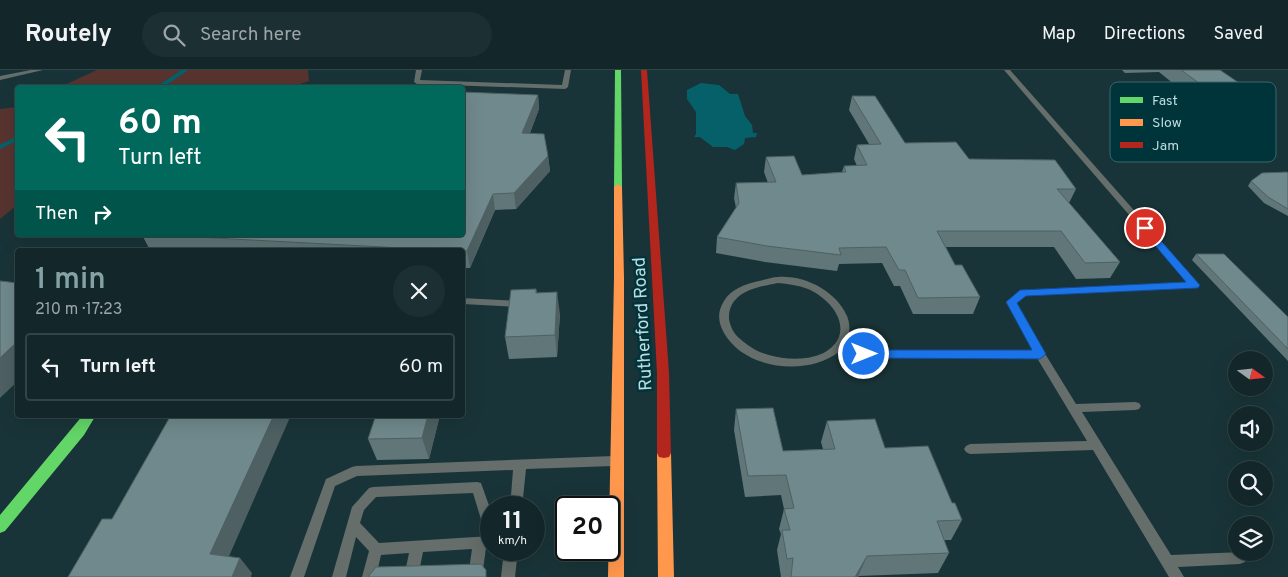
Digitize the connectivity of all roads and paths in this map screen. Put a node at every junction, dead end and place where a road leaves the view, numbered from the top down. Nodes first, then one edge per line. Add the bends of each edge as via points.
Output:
1 (23, 70) edge
2 (40, 70) edge
3 (419, 70) edge
4 (568, 70) edge
5 (618, 70) edge
6 (644, 70) edge
7 (1007, 70) edge
8 (15, 75) junction
9 (0, 78) edge
10 (465, 301) edge
11 (530, 304) edge
12 (838, 347) junction
13 (1040, 354) junction
14 (1135, 406) dead end
15 (1074, 408) junction
16 (88, 418) edge
17 (1097, 445) junction
18 (970, 449) dead end
19 (616, 461) junction
20 (520, 464) junction
21 (480, 496) edge
22 (517, 496) edge
23 (353, 524) junction
24 (0, 526) edge
25 (480, 542) edge
26 (417, 546) junction
27 (376, 548) junction
28 (1228, 558) edge
29 (480, 561) edge
30 (510, 561) edge
31 (1167, 561) junction
32 (297, 577) edge
33 (339, 577) edge
34 (369, 577) edge
35 (410, 577) edge
36 (475, 577) edge
37 (508, 577) edge
38 (616, 577) edge
39 (666, 577) edge
40 (1177, 577) edge

1 - 8 lane
2 - 8 lane
3 - 4 lane via 417,82 565,87
5 - 19 main road, Rutherford Road via 620,278
6 - 39 main road, Rutherford Road via 663,373
7 - 13 lane via 1195,285 1024,293 1011,302
8 - 9 lane
10 - 11 lane
12 - 12 lane via 845,335 846,322 829,297 814,288 796,282 760,281 731,295 724,307 723,321 729,335 742,348 760,357 804,362 824,357
12 - 13 lane via 864,354
13 - 15 lane
14 - 15 lane
15 - 17 lane
16 - 24 main road
17 - 18 lane
17 - 31 lane
19 - 20 lane
19 - 38 main road, Rutherford Road
20 - 22 lane
20 - 32 lane via 356,471 330,483
21 - 23 lane via 477,487 373,492 358,507
23 - 27 lane
23 - 33 lane
25 - 26 lane
26 - 27 lane
26 - 35 lane
27 - 34 lane
28 - 31 lane
29 - 36 lane
30 - 37 lane
31 - 40 lane

